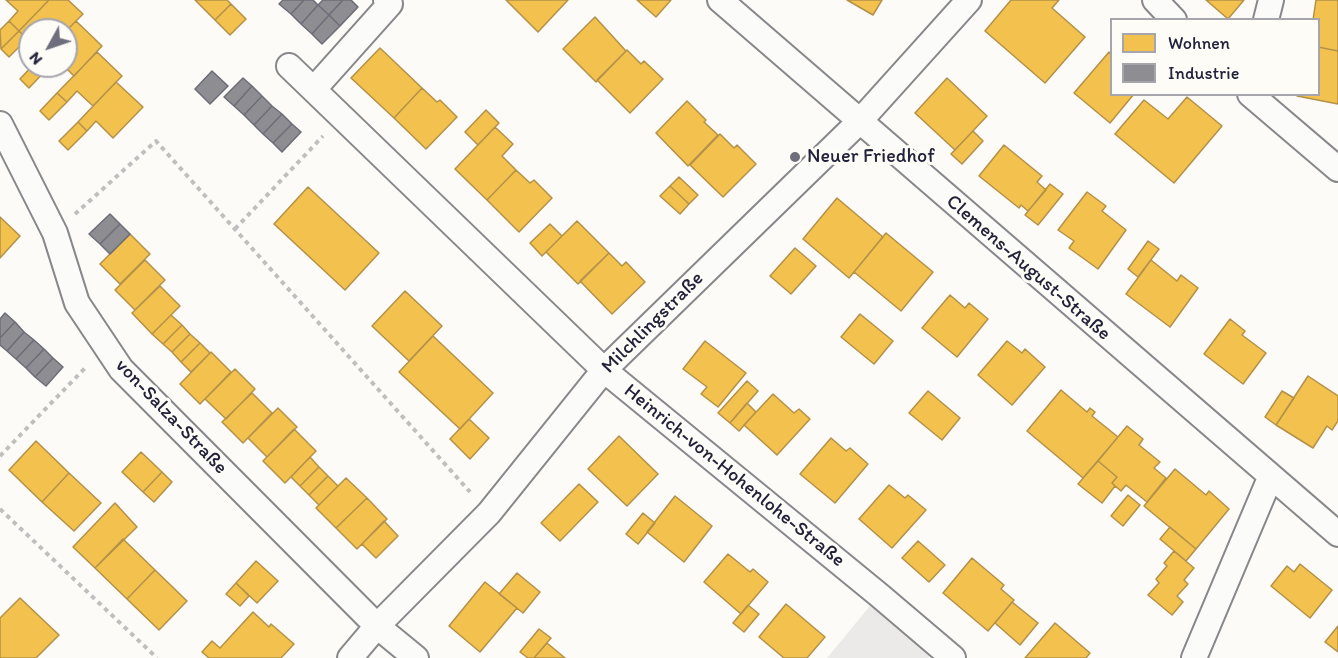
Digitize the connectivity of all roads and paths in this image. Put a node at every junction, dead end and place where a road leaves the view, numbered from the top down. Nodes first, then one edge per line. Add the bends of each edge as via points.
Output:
1 (386, 0) edge
2 (720, 0) edge
3 (969, 0) edge
4 (1155, 0) edge
5 (1271, 0) edge
6 (1172, 18) edge
7 (1266, 18) edge
8 (290, 66) dead end
9 (314, 88) junction
10 (1252, 96) edge
11 (343, 116) junction
12 (860, 122) junction
13 (0, 124) edge
14 (1338, 169) edge
15 (235, 229) junction
16 (55, 233) junction
17 (106, 347) junction
18 (604, 370) junction
19 (0, 456) edge
20 (1270, 478) junction
21 (0, 509) edge
22 (489, 513) junction
23 (1338, 534) edge
24 (377, 626) junction
25 (157, 658) edge
26 (350, 658) edge
27 (416, 658) edge
28 (953, 658) edge
29 (1194, 658) edge

1 - 9 street via 390,4
2 - 12 street, Clemens-August-Straße
3 - 12 street, Milchlingstraße
4 - 6 street
5 - 7 street
8 - 9 street, Heinrich-von-Hohenlohe-Straße
9 - 11 street, Heinrich-von-Hohenlohe-Straße
10 - 14 street
11 - 15 path
11 - 18 street, Heinrich-von-Hohenlohe-Straße
12 - 18 street, Milchlingstraße
12 - 20 street, Clemens-August-Straße
13 - 16 street, von-Salza-Straße
15 - 16 path via 156,141
15 - 22 path
16 - 17 street, von-Salza-Straße via 76,303
17 - 19 path
17 - 24 street, von-Salza-Straße via 121,369
18 - 22 street, Milchlingstraße
18 - 28 street, Heinrich-von-Hohenlohe-Straße
20 - 23 street, Clemens-August-Straße
20 - 29 street
21 - 25 path
22 - 24 street, Milchlingstraße
24 - 26 street, Milchlingstraße
24 - 27 street, von-Salza-Straße

